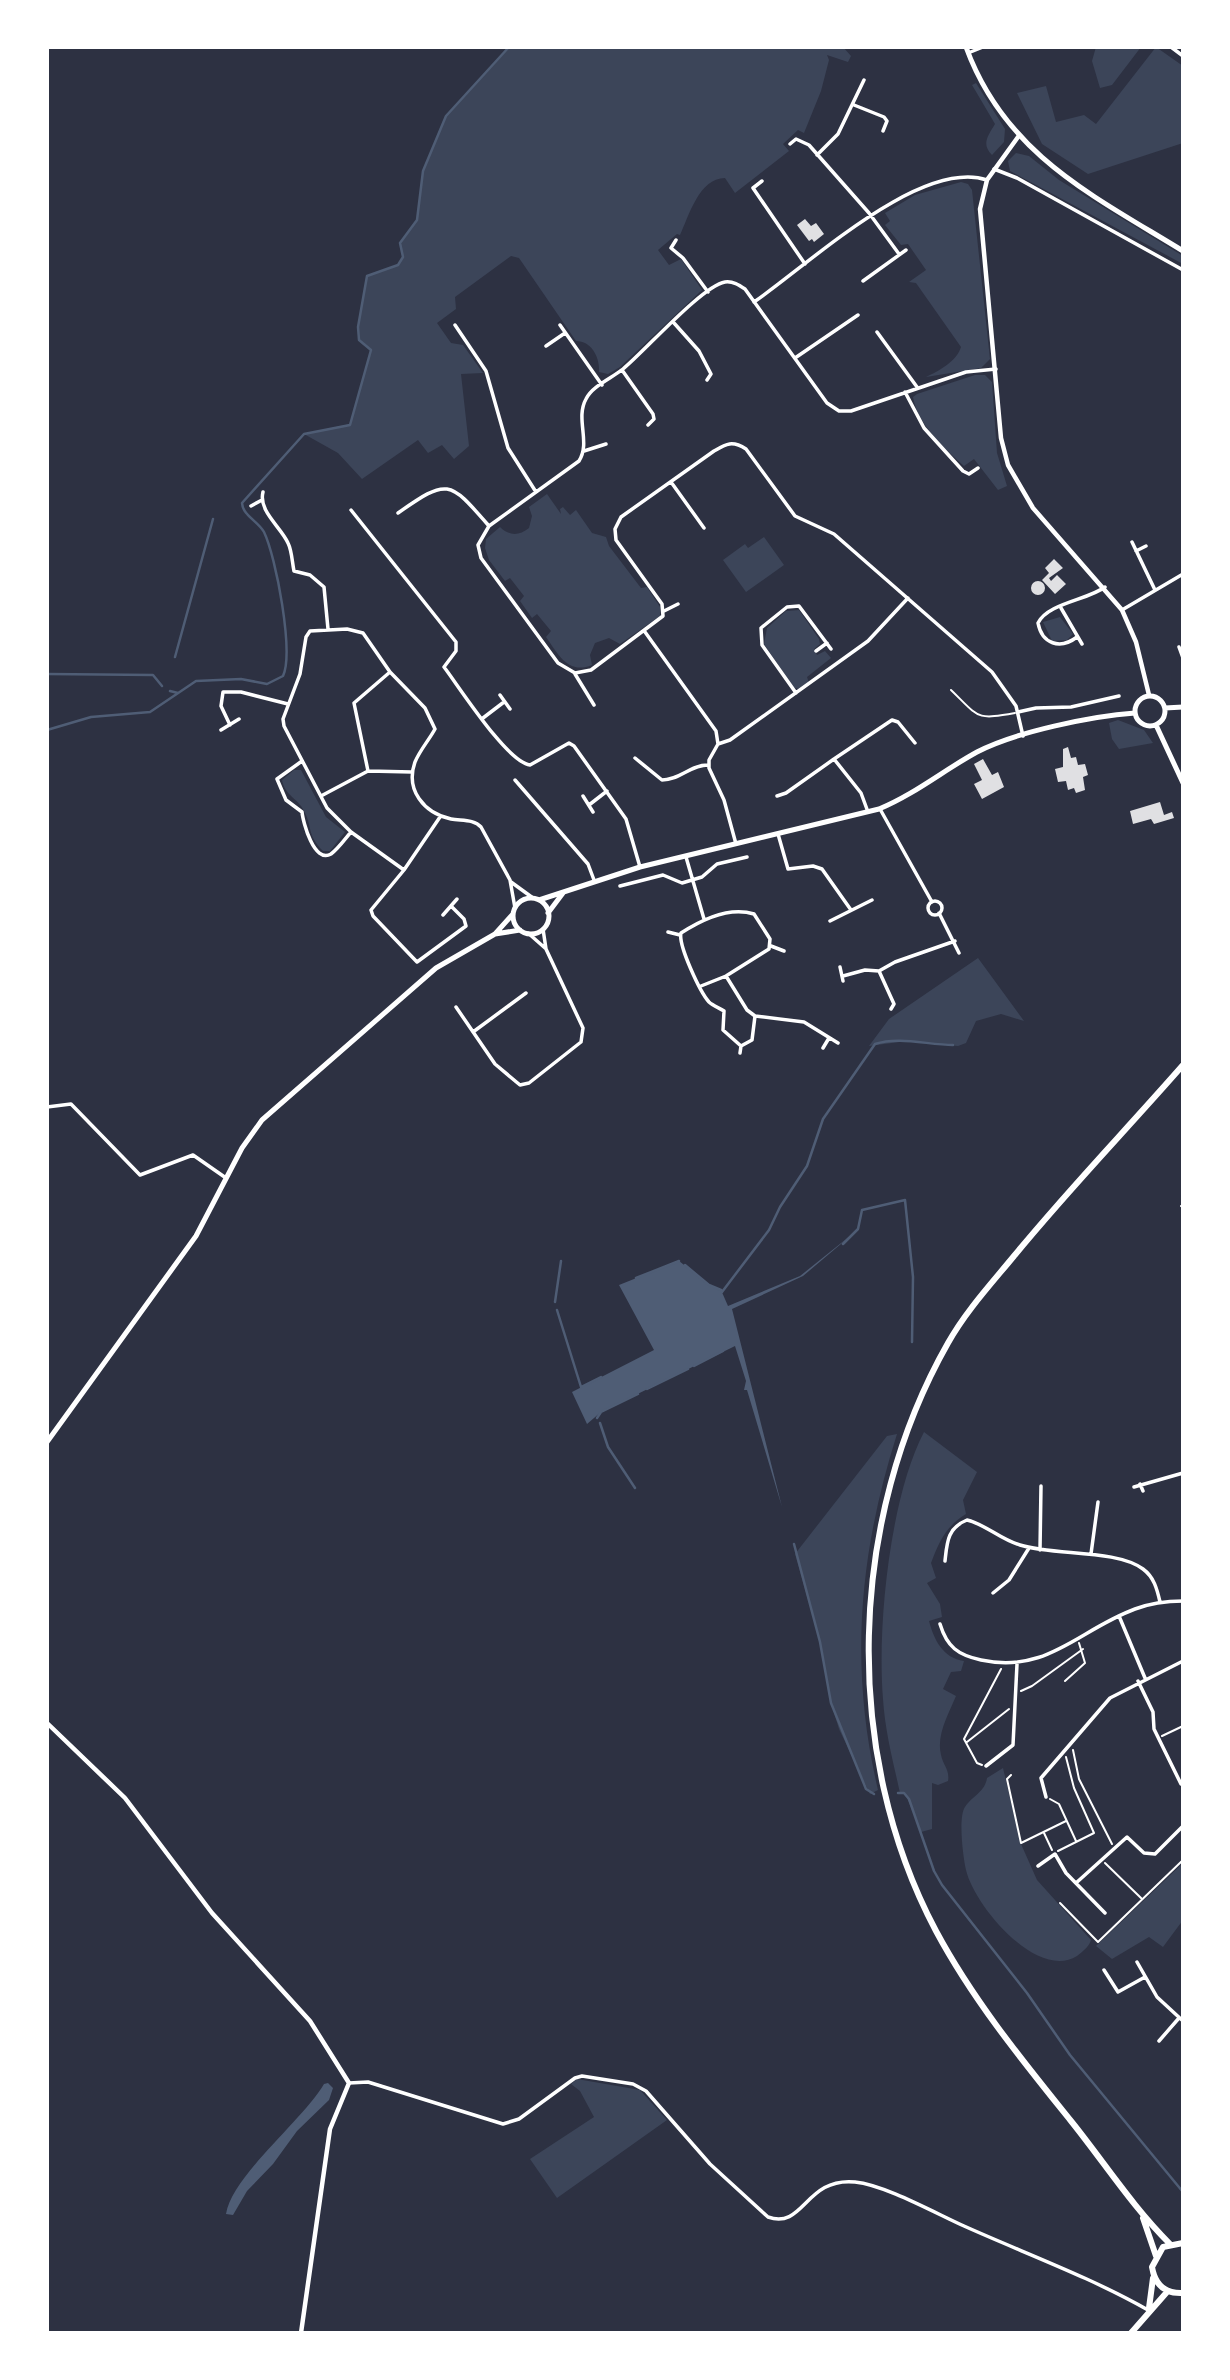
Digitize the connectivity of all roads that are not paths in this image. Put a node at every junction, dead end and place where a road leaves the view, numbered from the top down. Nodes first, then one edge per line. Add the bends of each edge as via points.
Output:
1 (983, 47) edge
2 (1171, 47) edge
3 (967, 50) edge
4 (1183, 56) edge
5 (864, 80) dead end
6 (854, 105) junction
7 (883, 131) dead end
8 (1018, 136) junction
9 (790, 144) dead end
10 (817, 155) junction
11 (993, 169) junction
12 (988, 180) junction
13 (762, 181) dead end
14 (872, 216) junction
15 (676, 240) dead end
16 (906, 250) dead end
17 (1183, 251) edge
18 (900, 254) junction
19 (805, 264) junction
20 (1183, 270) edge
21 (863, 281) dead end
22 (708, 292) junction
23 (754, 302) junction
24 (858, 315) dead end
25 (673, 323) junction
26 (455, 325) dead end
27 (560, 325) dead end
28 (877, 332) dead end
29 (565, 333) junction
30 (546, 346) dead end
31 (795, 358) junction
32 (996, 369) junction
33 (622, 370) junction
34 (707, 380) dead end
35 (602, 385) junction
36 (918, 388) junction
37 (905, 392) junction
38 (648, 425) dead end
39 (606, 444) dead end
40 (584, 451) junction
41 (978, 468) dead end
42 (671, 482) junction
43 (263, 492) dead end
44 (536, 492) junction
45 (262, 500) junction
46 (251, 506) dead end
47 (351, 510) dead end
48 (398, 513) dead end
49 (489, 526) junction
50 (704, 528) dead end
51 (1132, 542) dead end
52 (1146, 546) dead end
53 (1136, 551) junction
54 (1183, 575) edge
55 (1105, 587) junction
56 (1155, 590) junction
57 (908, 598) junction
58 (678, 604) dead end
59 (1060, 608) junction
60 (1122, 610) junction
61 (664, 611) junction
62 (328, 630) junction
63 (645, 632) junction
64 (1077, 637) junction
65 (827, 643) junction
66 (1082, 644) dead end
67 (1181, 647) edge
68 (831, 649) dead end
69 (1174, 649) dead end
70 (816, 651) dead end
71 (1183, 657) edge
72 (390, 673) junction
73 (575, 673) junction
74 (951, 690) dead end
75 (796, 693) junction
76 (500, 695) dead end
77 (1149, 695) junction
78 (1119, 696) dead end
79 (504, 702) junction
80 (288, 704) junction
81 (594, 705) dead end
82 (1183, 707) edge
83 (1166, 708) junction
84 (510, 709) dead end
85 (1018, 712) junction
86 (1135, 713) junction
87 (483, 718) junction
88 (239, 719) dead end
89 (230, 725) junction
90 (1156, 725) junction
91 (222, 730) dead end
92 (1023, 736) junction
93 (915, 743) dead end
94 (719, 744) junction
95 (635, 758) dead end
96 (834, 759) junction
97 (302, 761) junction
98 (708, 765) junction
99 (368, 771) junction
100 (412, 772) junction
101 (515, 780) dead end
102 (1183, 783) edge
103 (607, 791) junction
104 (321, 796) junction
105 (583, 796) dead end
106 (777, 796) dead end
107 (589, 805) junction
108 (880, 809) junction
109 (593, 812) dead end
110 (868, 812) junction
111 (440, 817) junction
112 (351, 832) junction
113 (778, 834) junction
114 (736, 844) junction
115 (685, 856) junction
116 (747, 857) dead end
117 (640, 867) junction
118 (404, 870) junction
119 (510, 880) junction
120 (594, 880) junction
121 (691, 881) junction
122 (620, 886) dead end
123 (563, 893) junction
124 (457, 899) dead end
125 (536, 899) junction
126 (872, 900) dead end
127 (932, 902) junction
128 (451, 906) junction
129 (514, 911) junction
130 (851, 911) junction
131 (548, 913) junction
132 (939, 914) junction
133 (443, 915) dead end
134 (704, 919) junction
135 (830, 921) dead end
136 (543, 929) junction
137 (520, 930) junction
138 (668, 932) dead end
139 (528, 933) junction
140 (495, 934) junction
141 (680, 935) junction
142 (955, 941) junction
143 (771, 946) junction
144 (546, 949) junction
145 (784, 951) dead end
146 (959, 953) dead end
147 (840, 967) dead end
148 (879, 971) junction
149 (726, 976) junction
150 (701, 986) junction
151 (526, 993) dead end
152 (456, 1007) dead end
153 (891, 1009) dead end
154 (755, 1016) junction
155 (473, 1032) junction
156 (829, 1038) junction
157 (838, 1043) dead end
158 (741, 1046) junction
159 (823, 1048) dead end
160 (740, 1054) dead end
161 (1183, 1065) edge
162 (47, 1107) edge
163 (226, 1178) junction
164 (47, 1442) edge
165 (1183, 1474) edge
166 (1140, 1484) junction
167 (1041, 1486) dead end
168 (1134, 1487) dead end
169 (1143, 1491) dead end
170 (1098, 1502) dead end
171 (1029, 1548) junction
172 (1040, 1550) junction
173 (1091, 1554) junction
174 (945, 1561) dead end
175 (993, 1593) dead end
176 (1183, 1601) edge
177 (1160, 1602) junction
178 (1119, 1616) junction
179 (940, 1624) dead end
180 (1183, 1661) edge
181 (1017, 1664) junction
182 (1145, 1678) junction
183 (1138, 1681) junction
184 (47, 1723) edge
185 (986, 1766) road end
186 (1181, 1784) dead end
187 (1046, 1797) road end
188 (1183, 1826) edge
189 (1038, 1866) dead end
190 (1076, 1883) junction
191 (1105, 1913) dead end
192 (1137, 1962) dead end
193 (1104, 1970) dead end
194 (1145, 1977) junction
195 (1181, 2020) edge
196 (1159, 2041) dead end
197 (349, 2083) junction
198 (1142, 2217) junction
199 (1183, 2243) edge
200 (1170, 2244) junction
201 (1156, 2256) junction
202 (1153, 2275) junction
203 (1167, 2292) junction
204 (1183, 2293) edge
205 (1149, 2310) junction
206 (301, 2333) edge
207 (1131, 2333) edge

1 - 3 street
2 - 4 street
3 - 8 main road via 987,93
5 - 6 street
6 - 7 street via 884,117
6 - 10 street via 838,134
8 - 11 street
8 - 17 main road via 1056,171
9 - 10 street via 796,139
10 - 14 street
11 - 12 street
11 - 20 street
12 - 14 street via 967,177 935,182
12 - 32 street via 981,214
13 - 19 street via 753,188
14 - 18 street
14 - 19 street
15 - 22 street via 671,248
16 - 18 street
18 - 21 street
19 - 23 street
22 - 23 street via 725,282 736,283
22 - 25 street
23 - 31 street
24 - 31 street
25 - 33 street
25 - 34 street via 708,363 711,374
26 - 44 street via 486,371 508,448
27 - 29 street
28 - 36 street
29 - 30 street
29 - 35 street
31 - 37 street via 827,403 839,411
32 - 36 street via 966,372
32 - 55 street via 1001,438 1014,479 1033,508
33 - 35 street
33 - 38 street via 653,414
35 - 40 street via 589,394 581,412
36 - 37 street
37 - 41 street via 925,428 962,471 969,474
39 - 40 street
40 - 44 street via 575,464
42 - 50 street
42 - 57 street via 727,444 739,444 795,516 834,534
42 - 61 street via 621,517 615,529 616,540
43 - 45 street
44 - 49 street
45 - 46 street
45 - 62 street via 289,543 294,572 310,575 324,587
47 - 87 street via 456,642 456,651 444,667
48 - 49 street via 432,490 450,488
49 - 73 street via 479,538 481,558 558,663
51 - 53 street
52 - 53 street
53 - 56 street
54 - 56 street
55 - 59 street
55 - 60 street
56 - 60 street
57 - 75 street via 868,641
57 - 85 street via 992,672 1006,687
58 - 61 street
59 - 64 street
59 - 64 street via 1038,623 1043,639 1056,644
60 - 77 street via 1136,642
61 - 63 street via 661,621
62 - 72 street via 363,633
62 - 80 street via 307,633 300,674
63 - 73 street via 591,670
63 - 94 street via 716,732
64 - 66 street
65 - 68 street
65 - 70 street
65 - 75 street via 799,606 787,607 761,628 762,645
67 - 69 street
67 - 71 street
72 - 99 street via 354,703
72 - 100 street via 425,708 435,726
73 - 81 street
74 - 85 lane via 984,718
75 - 94 street
76 - 79 street
77 - 83 main road
77 - 86 main road via 1140,699
78 - 85 street
79 - 84 street
79 - 87 street
80 - 89 street via 223,692 221,706
80 - 97 street via 283,723
82 - 83 main road
83 - 90 main road
85 - 92 street
86 - 90 main road via 1142,724
86 - 92 main road
87 - 103 street via 526,765 569,743
88 - 89 street
89 - 91 street
90 - 102 main road
92 - 108 main road via 977,752 921,789
93 - 96 street via 892,720
94 - 98 street
95 - 98 street via 662,780 676,778 693,766
96 - 106 street
96 - 110 street via 862,793
97 - 104 street
97 - 112 street via 277,779 286,800 302,812 306,834 325,855
98 - 114 street
99 - 100 street
99 - 104 street
100 - 111 street via 416,796
101 - 120 street via 588,864
103 - 107 street
103 - 117 street via 626,820
104 - 112 street
105 - 107 street
107 - 109 street
108 - 110 main road
108 - 127 street
110 - 113 main road
111 - 118 street
111 - 119 street via 476,821
112 - 118 street
113 - 114 main road
113 - 130 street via 788,869 822,869
114 - 115 main road
115 - 117 main road
115 - 121 street
116 - 121 street via 711,866
117 - 120 main road
118 - 128 street via 371,910 413,960 422,960 465,929 464,919
119 - 125 street
119 - 129 street
120 - 123 main road
121 - 122 street via 682,883 663,875
121 - 134 street
123 - 125 main road
123 - 131 main road
124 - 128 street
125 - 129 main road via 522,900
125 - 131 main road
126 - 130 street
127 - 132 street via 941,904
127 - 132 street via 929,911
128 - 133 street
129 - 137 main road
129 - 140 main road
130 - 135 street
131 - 136 main road
132 - 142 street
134 - 141 street
134 - 143 street via 754,914
136 - 139 main road
136 - 144 street
137 - 139 main road
137 - 140 main road
138 - 141 street
139 - 144 street
140 - 163 main road via 423,978 277,1106 247,1140
141 - 150 street
142 - 146 street
142 - 148 street
143 - 145 street
143 - 149 street
144 - 155 street via 583,1028 581,1042 530,1083 520,1085 501,1071
147 - 148 street via 843,979 865,970
148 - 153 street via 894,1004
149 - 150 street
149 - 154 street
150 - 158 street via 709,1003 724,1011 723,1030
151 - 155 street
152 - 155 street
154 - 156 street via 804,1022
154 - 158 street via 752,1040
156 - 157 street
156 - 159 street
158 - 160 street
161 - 198 highway via 1044,1219 948,1343 908,1434 890,1493 876,1553 868,1628 870,1701 885,1792 904,1859 934,1928 982,2007
162 - 163 street via 71,1104 140,1175 192,1155
163 - 164 main road via 195,1236
165 - 166 street
166 - 168 street
166 - 169 street
167 - 172 street
170 - 173 street
171 - 172 street
171 - 174 street via 967,1520 947,1539
171 - 175 street via 1009,1580
172 - 173 street
173 - 177 street via 1142,1568 1155,1583
176 - 177 street
177 - 178 street
178 - 181 street via 1047,1655
178 - 182 street
179 - 181 street via 953,1650 969,1658
180 - 182 street
181 - 185 street via 1013,1745
182 - 183 street
183 - 186 street via 1153,1712 1158,1738
183 - 187 street via 1110,1698 1041,1778
184 - 197 street via 125,1798 212,1913 310,2021
188 - 190 street via 1155,1854 1144,1853 1127,1836
189 - 190 street via 1055,1854
190 - 191 street
192 - 194 street
193 - 194 street via 1118,1992
194 - 195 street via 1157,1997
195 - 196 street
197 - 205 street via 368,2082 503,2124 519,2119 579,2077 638,2086 710,2164 768,2217 789,2218 826,2185 860,2183
197 - 206 street via 330,2129
198 - 200 highway
198 - 201 highway
199 - 200 highway
200 - 201 highway
201 - 202 highway
202 - 203 highway
202 - 205 highway
203 - 204 highway
203 - 205 highway
205 - 207 highway

